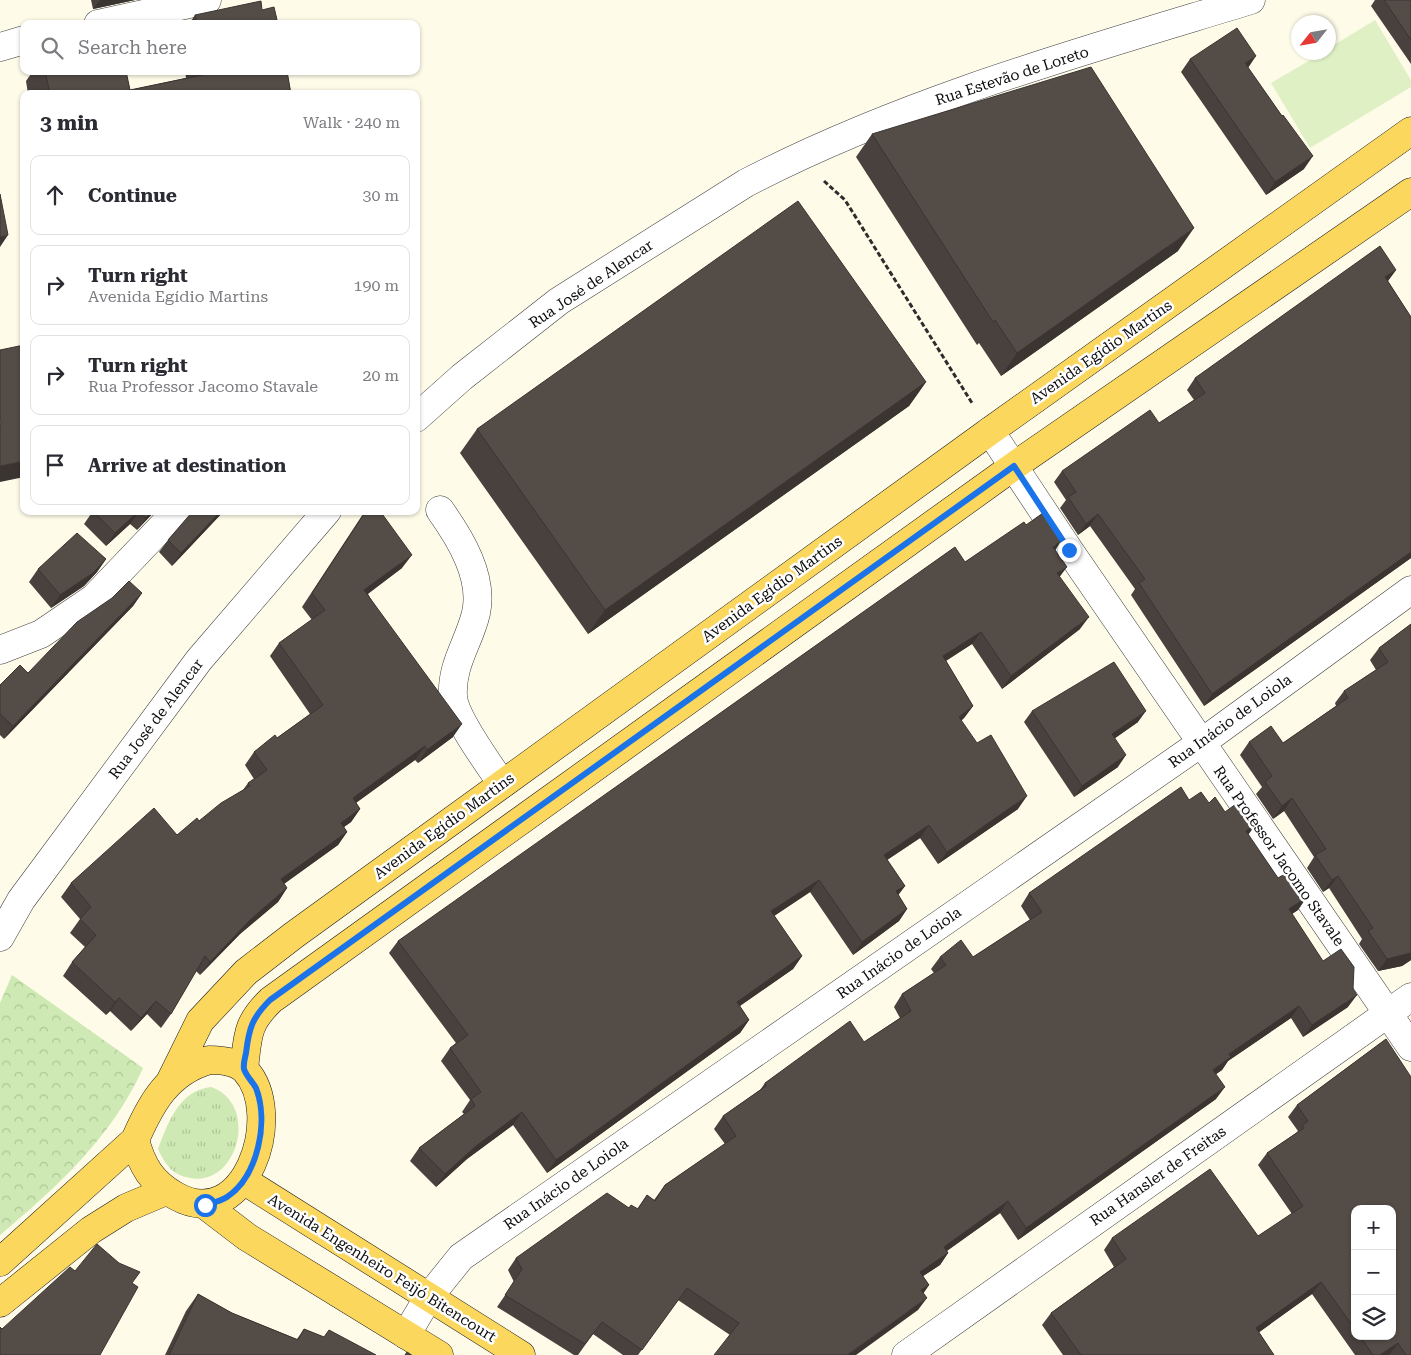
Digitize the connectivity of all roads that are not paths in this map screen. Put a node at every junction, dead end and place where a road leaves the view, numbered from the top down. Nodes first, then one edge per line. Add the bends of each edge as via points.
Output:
1 (207, 0) edge
2 (1251, 0) edge
3 (116, 20) edge
4 (20, 41) edge
5 (0, 47) edge
6 (1411, 131) edge
7 (778, 166) joint
8 (1411, 192) edge
9 (420, 414) edge
10 (990, 431) junction
11 (1014, 466) junction
12 (440, 510) dead end
13 (173, 515) edge
14 (324, 515) edge
15 (1411, 590) edge
16 (0, 650) edge
17 (1201, 743) junction
18 (502, 784) junction
19 (0, 937) edge
20 (1411, 997) edge
21 (1388, 1014) junction
22 (1411, 1047) edge
23 (244, 1069) junction
24 (170, 1082) junction
25 (135, 1140) junction
26 (243, 1180) junction
27 (166, 1191) junction
28 (205, 1205) junction
29 (0, 1262) edge
30 (428, 1298) junction
31 (0, 1303) edge
32 (406, 1334) junction
33 (439, 1355) edge
34 (521, 1355) edge
35 (906, 1355) edge

1 - 3 street
2 - 7 street, Rua Estevão de Loreto via 969,88
4 - 5 street
6 - 10 main road, Avenida Egídio Martins
7 - 9 street, Rua José de Alencar via 559,301
8 - 11 main road
10 - 11 street, Rua Professor Jacomo Stavale
10 - 18 main road, Avenida Egídio Martins
11 - 17 street, Rua Professor Jacomo Stavale
11 - 23 main road via 270,1000 256,1014 248,1030
12 - 18 street via 460,539 475,581 476,612 455,666 453,699 464,726
13 - 16 street via 94,598 41,634
14 - 19 street, Rua José de Alencar via 200,660 21,900
15 - 17 street, Rua Inácio de Loiola
17 - 21 street, Rua Professor Jacomo Stavale
17 - 30 street, Rua Inácio de Loiola via 461,1257
18 - 24 main road, Avenida Egídio Martins via 246,972 200,1021
20 - 21 street, Rua Hansler de Freitas
21 - 22 street, Rua Professor Jacomo Stavale
21 - 35 street, Rua Hansler de Freitas
23 - 24 main road via 224,1060 209,1060 191,1065
23 - 26 main road via 256,1089 261,1132 254,1159
24 - 25 main road via 155,1100
25 - 27 main road via 140,1160 150,1178
25 - 29 main road
26 - 28 main road via 227,1197
26 - 30 main road, Avenida Engenheiro Feijó Bitencourt
27 - 28 main road
27 - 31 main road via 126,1208 91,1230
28 - 32 main road via 247,1237
30 - 32 street, Rua Inácio de Loiola
30 - 34 main road, Avenida Engenheiro Feijó Bitencourt
32 - 33 main road

